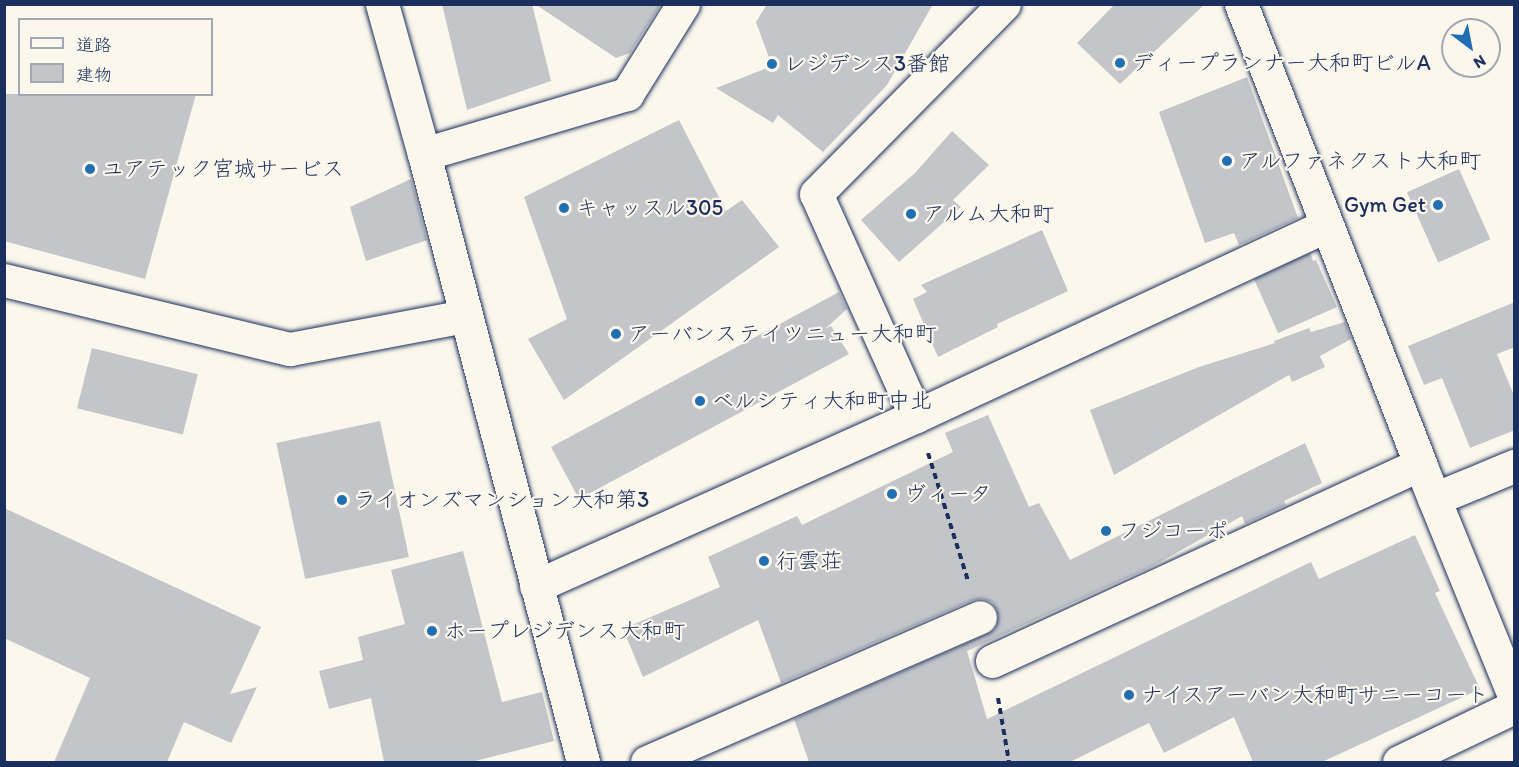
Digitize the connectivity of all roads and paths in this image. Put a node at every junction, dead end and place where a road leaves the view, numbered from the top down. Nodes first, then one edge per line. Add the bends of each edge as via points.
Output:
1 (382, 4) edge
2 (683, 4) edge
3 (1004, 4) edge
4 (1241, 4) edge
5 (424, 154) junction
6 (1327, 225) junction
7 (4, 280) edge
8 (465, 316) junction
9 (916, 416) junction
10 (1420, 464) junction
11 (1515, 466) edge
12 (1434, 499) junction
13 (536, 586) junction
14 (980, 617) dead end
15 (992, 660) dead end
16 (1515, 696) edge
17 (1515, 707) edge
18 (581, 762) edge
19 (647, 762) edge
20 (1399, 762) edge

1 - 5 street
2 - 5 street via 627,94
3 - 9 street via 816,194
4 - 6 street
5 - 8 street
6 - 9 street
6 - 10 street
7 - 8 street via 290,349
8 - 13 street
9 - 13 street
10 - 12 street
10 - 15 street
11 - 12 street
12 - 16 street
13 - 18 street
14 - 19 street
17 - 20 street

